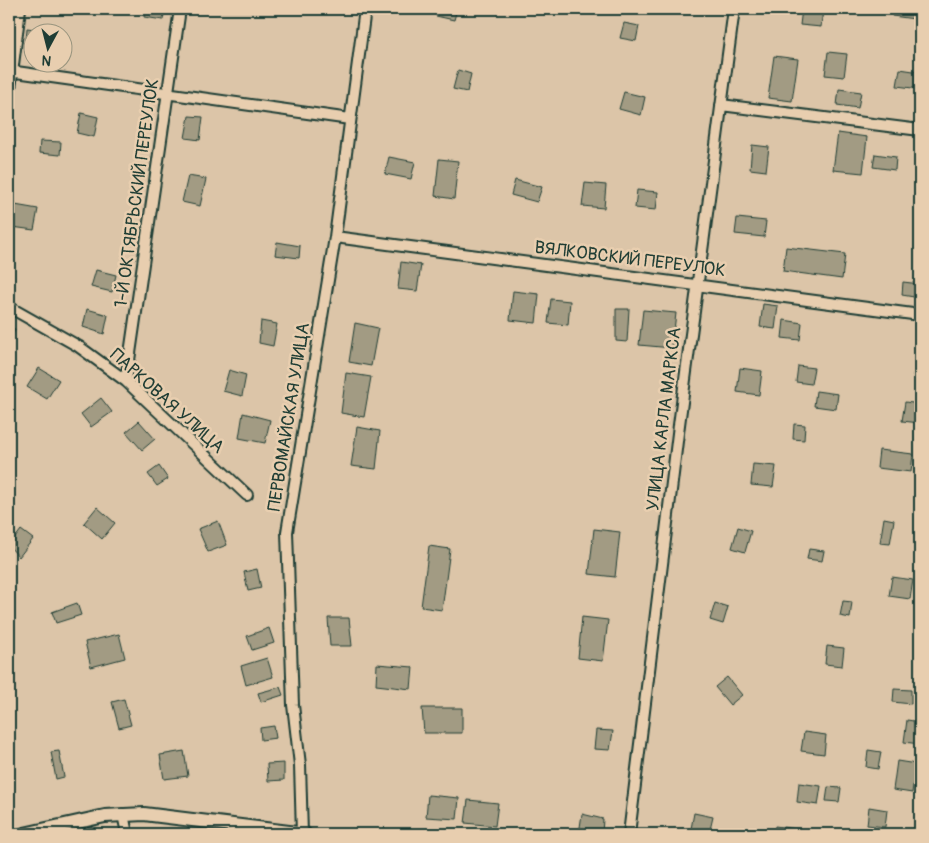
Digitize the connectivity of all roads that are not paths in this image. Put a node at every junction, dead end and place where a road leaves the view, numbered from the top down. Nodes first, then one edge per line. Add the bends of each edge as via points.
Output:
1 (20, 9) edge
2 (180, 9) edge
3 (365, 9) edge
4 (734, 9) edge
5 (10, 71) edge
6 (169, 93) junction
7 (9, 97) edge
8 (721, 106) junction
9 (350, 119) junction
10 (920, 130) edge
11 (335, 237) junction
12 (697, 284) junction
13 (9, 307) edge
14 (920, 315) edge
15 (126, 381) junction
16 (247, 494) dead end
17 (123, 814) junction
18 (24, 834) edge
19 (127, 834) edge
20 (304, 834) edge
21 (629, 834) edge

1 - 5 street
2 - 6 street, 1-Й ОКТЯБРЬСКИЙ ПЕРЕУЛОК
3 - 9 street, ПЕРВОМАЙСКАЯ УЛИЦА
4 - 8 street, УЛИЦА КАРЛА МАРКСА
5 - 6 street
5 - 7 street
6 - 9 street
6 - 15 street, 1-Й ОКТЯБРЬСКИЙ ПЕРЕУЛОК
8 - 10 street
8 - 12 street, УЛИЦА КАРЛА МАРКСА
9 - 11 street, ПЕРВОМАЙСКАЯ УЛИЦА
11 - 12 street, ВЯЛКОВСКИЙ ПЕРЕУЛОК
11 - 20 street, ПЕРВОМАЙСКАЯ УЛИЦА via 287,532 294,705
12 - 14 street, ВЯЛКОВСКИЙ ПЕРЕУЛОК
12 - 21 street, УЛИЦА КАРЛА МАРКСА
13 - 15 street, ПАРКОВАЯ УЛИЦА via 78,346
15 - 16 street, ПАРКОВАЯ УЛИЦА
17 - 18 street
17 - 19 street
17 - 20 street

